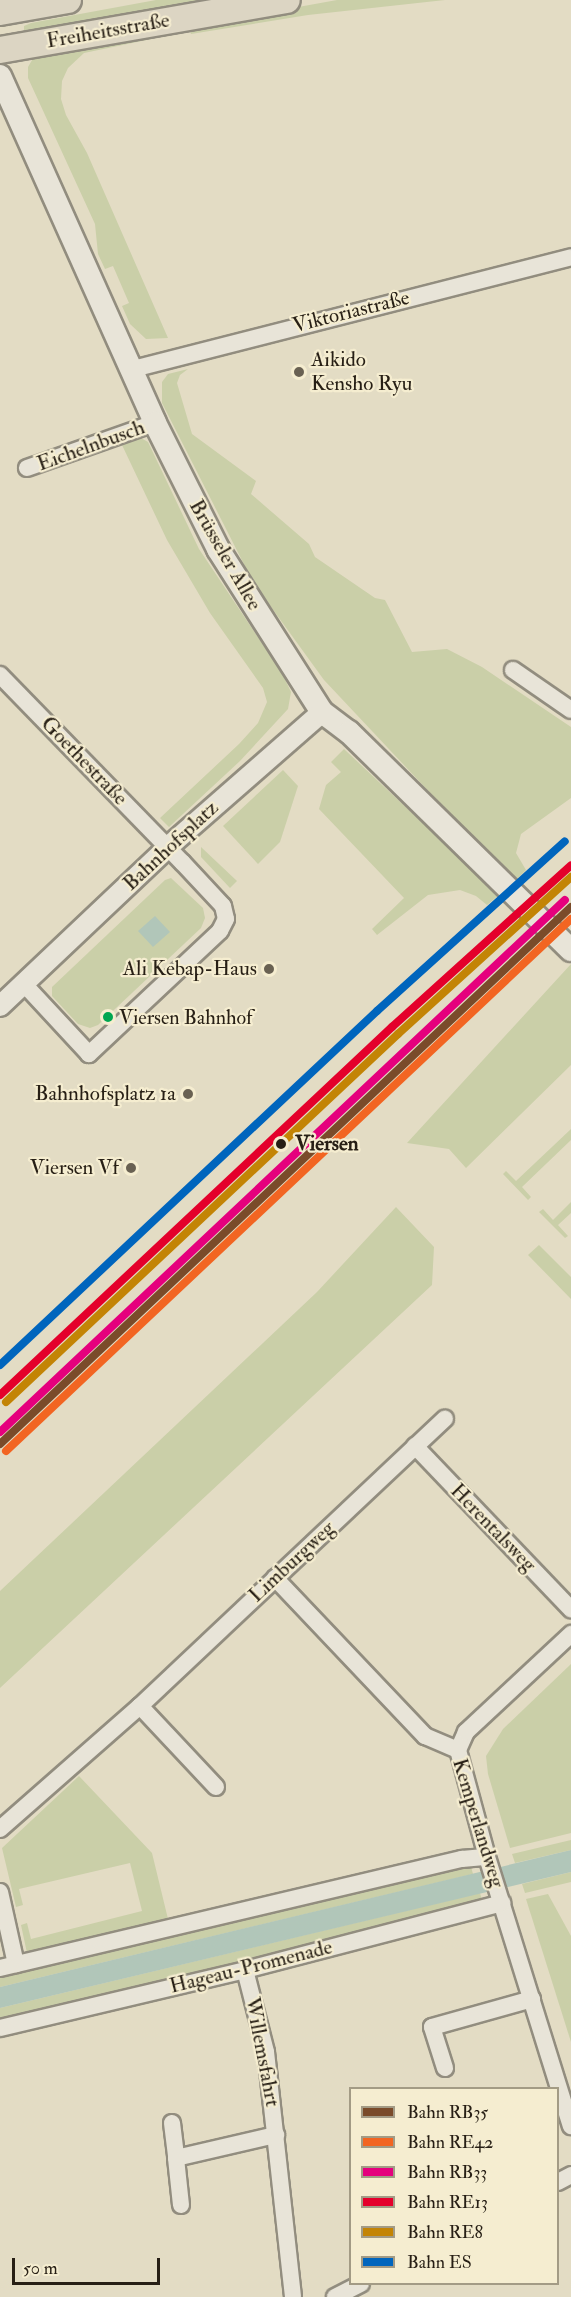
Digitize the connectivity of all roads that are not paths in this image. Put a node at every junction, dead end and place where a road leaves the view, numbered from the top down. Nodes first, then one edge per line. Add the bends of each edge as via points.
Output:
1 (68, 0) edge
2 (287, 0) edge
3 (0, 12) edge
4 (0, 50) edge
5 (0, 76) edge
6 (571, 257) edge
7 (132, 369) junction
8 (155, 423) junction
9 (27, 468) dead end
10 (513, 670) dead end
11 (0, 675) edge
12 (571, 710) edge
13 (322, 712) junction
14 (168, 847) junction
15 (571, 950) edge
16 (24, 984) junction
17 (0, 1006) edge
18 (445, 1419) dead end
19 (416, 1446) junction
20 (275, 1578) junction
21 (571, 1609) edge
22 (571, 1634) edge
23 (140, 1706) junction
24 (458, 1750) junction
25 (216, 1787) dead end
26 (0, 1829) edge
27 (488, 1861) junction
28 (0, 1892) edge
29 (500, 1898) junction
30 (8, 1966) edge
31 (245, 1970) junction
32 (532, 1999) junction
33 (0, 2028) edge
34 (445, 2068) dead end
35 (172, 2123) dead end
36 (571, 2126) edge
37 (276, 2135) junction
38 (176, 2158) junction
39 (181, 2205) dead end
40 (357, 2285) edge
41 (293, 2297) edge
42 (335, 2297) edge

1 - 3 main road, Freiheitsstraße
2 - 4 main road, Freiheitsstraße
5 - 7 main road, Brüsseler Allee
6 - 7 street, Viktoriastraße
7 - 8 main road, Brüsseler Allee
8 - 9 street, Eichelnbusch
8 - 13 main road, Brüsseler Allee via 218,549
10 - 12 street
11 - 14 street, Goethestraße
13 - 14 street, Bahnhofsplatz
13 - 15 main road, Brüsseler Allee via 349,732
14 - 16 street, Bahnhofsplatz
14 - 16 street, Goethestraße via 223,906 226,919 220,931 89,1054
16 - 17 street, Bahnhofsplatz
18 - 19 street, Limburgweg
19 - 20 street, Limburgweg
19 - 21 street, Herentalsweg
20 - 23 street, Limburgweg
20 - 24 street, Kemperlandweg via 425,1736
22 - 24 street via 466,1732
23 - 25 street
23 - 26 street, Limburgweg
24 - 27 street, Kemperlandweg
27 - 29 street, Kemperlandweg
27 - 30 street via 462,1859
28 - 30 street
29 - 31 street, Hageau-Promenade
29 - 32 street, Kemperlandweg
31 - 33 street, Hageau-Promenade
31 - 37 street, Willemsfahrt via 266,2052
32 - 34 street via 432,2027
32 - 36 street, Kemperlandweg
35 - 38 street
37 - 38 street, Willemsfahrt
37 - 41 street, Willemsfahrt
38 - 39 street
40 - 42 street

